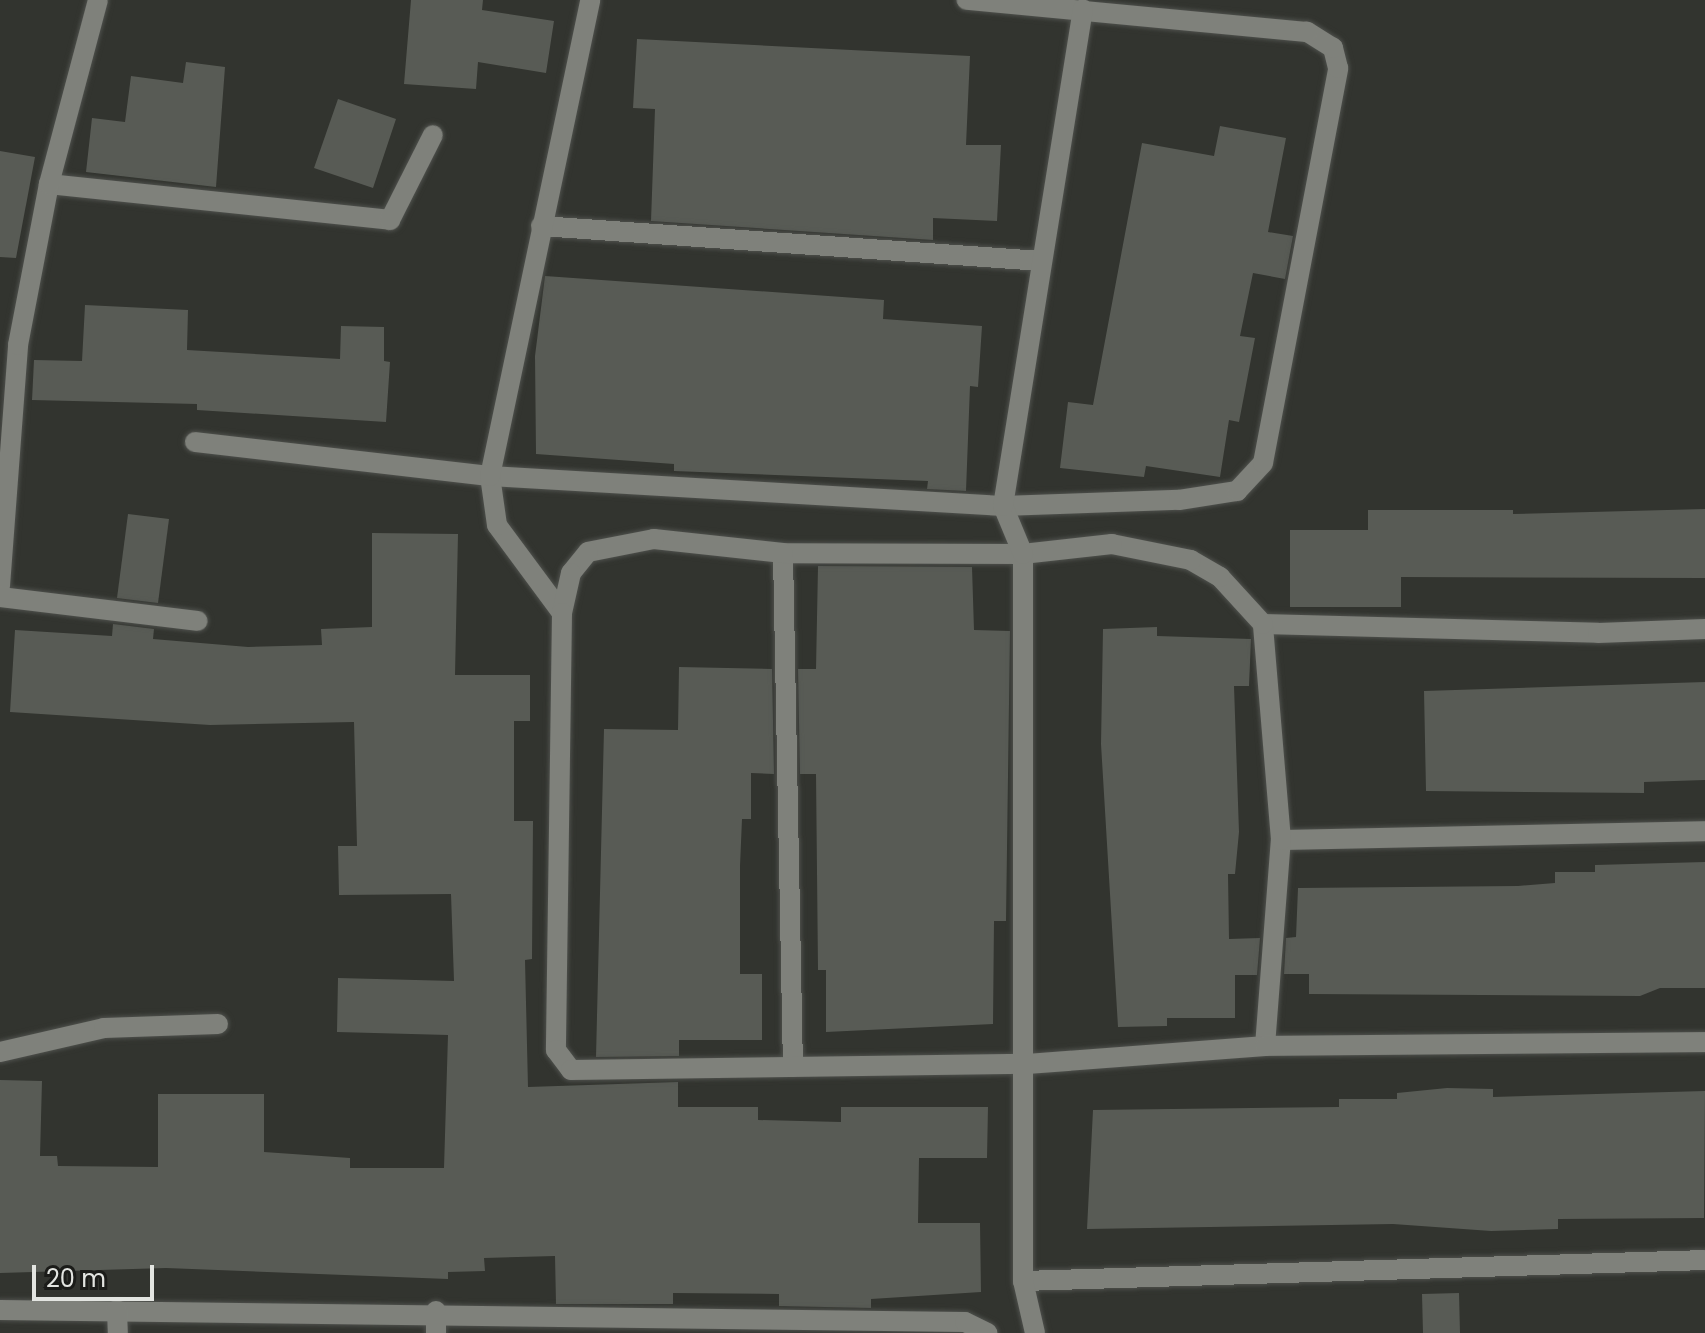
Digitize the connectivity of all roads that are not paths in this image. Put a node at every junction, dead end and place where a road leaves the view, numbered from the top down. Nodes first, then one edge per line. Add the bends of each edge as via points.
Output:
1 (98, 0) edge
2 (590, 0) edge
3 (966, 0) edge
4 (1083, 9) junction
5 (433, 135) dead end
6 (49, 184) junction
7 (541, 226) junction
8 (1042, 261) junction
9 (195, 442) dead end
10 (490, 476) junction
11 (1003, 506) junction
12 (783, 553) junction
13 (1023, 554) junction
14 (0, 586) edge
15 (0, 597) edge
16 (562, 613) junction
17 (198, 621) dead end
18 (1263, 624) junction
19 (1705, 629) edge
20 (1705, 831) edge
21 (1281, 840) junction
22 (218, 1024) dead end
23 (1705, 1042) edge
24 (1265, 1046) junction
25 (0, 1052) edge
26 (1027, 1064) junction
27 (793, 1067) junction
28 (1705, 1260) edge
29 (1023, 1281) junction
30 (0, 1310) edge
31 (117, 1310) junction
32 (436, 1311) junction
33 (118, 1333) edge
34 (436, 1333) edge
35 (988, 1333) edge
36 (1035, 1333) edge

1 - 6 street
2 - 7 street
3 - 4 street
4 - 8 street
4 - 11 street via 1307,32 1333,48 1338,68 1263,463 1237,491 1222,494
5 - 6 street via 390,220
6 - 14 street via 18,345
7 - 8 street
7 - 10 street
8 - 11 street
9 - 10 street
10 - 11 street
10 - 16 street via 497,525
11 - 13 street
12 - 13 street
12 - 16 street via 654,539 618,542 588,552 571,573
12 - 27 street
13 - 18 street via 1112,544 1191,560 1220,577
13 - 26 street
15 - 17 street
16 - 27 street via 559,1061 571,1070
18 - 19 street via 1598,633
18 - 21 street
20 - 21 street
21 - 24 street
22 - 25 street via 104,1028
23 - 24 street
24 - 26 street
26 - 27 street
26 - 29 street
28 - 29 street
29 - 36 street
30 - 31 street
31 - 32 street
31 - 33 street
32 - 34 street
32 - 35 street via 965,1322

